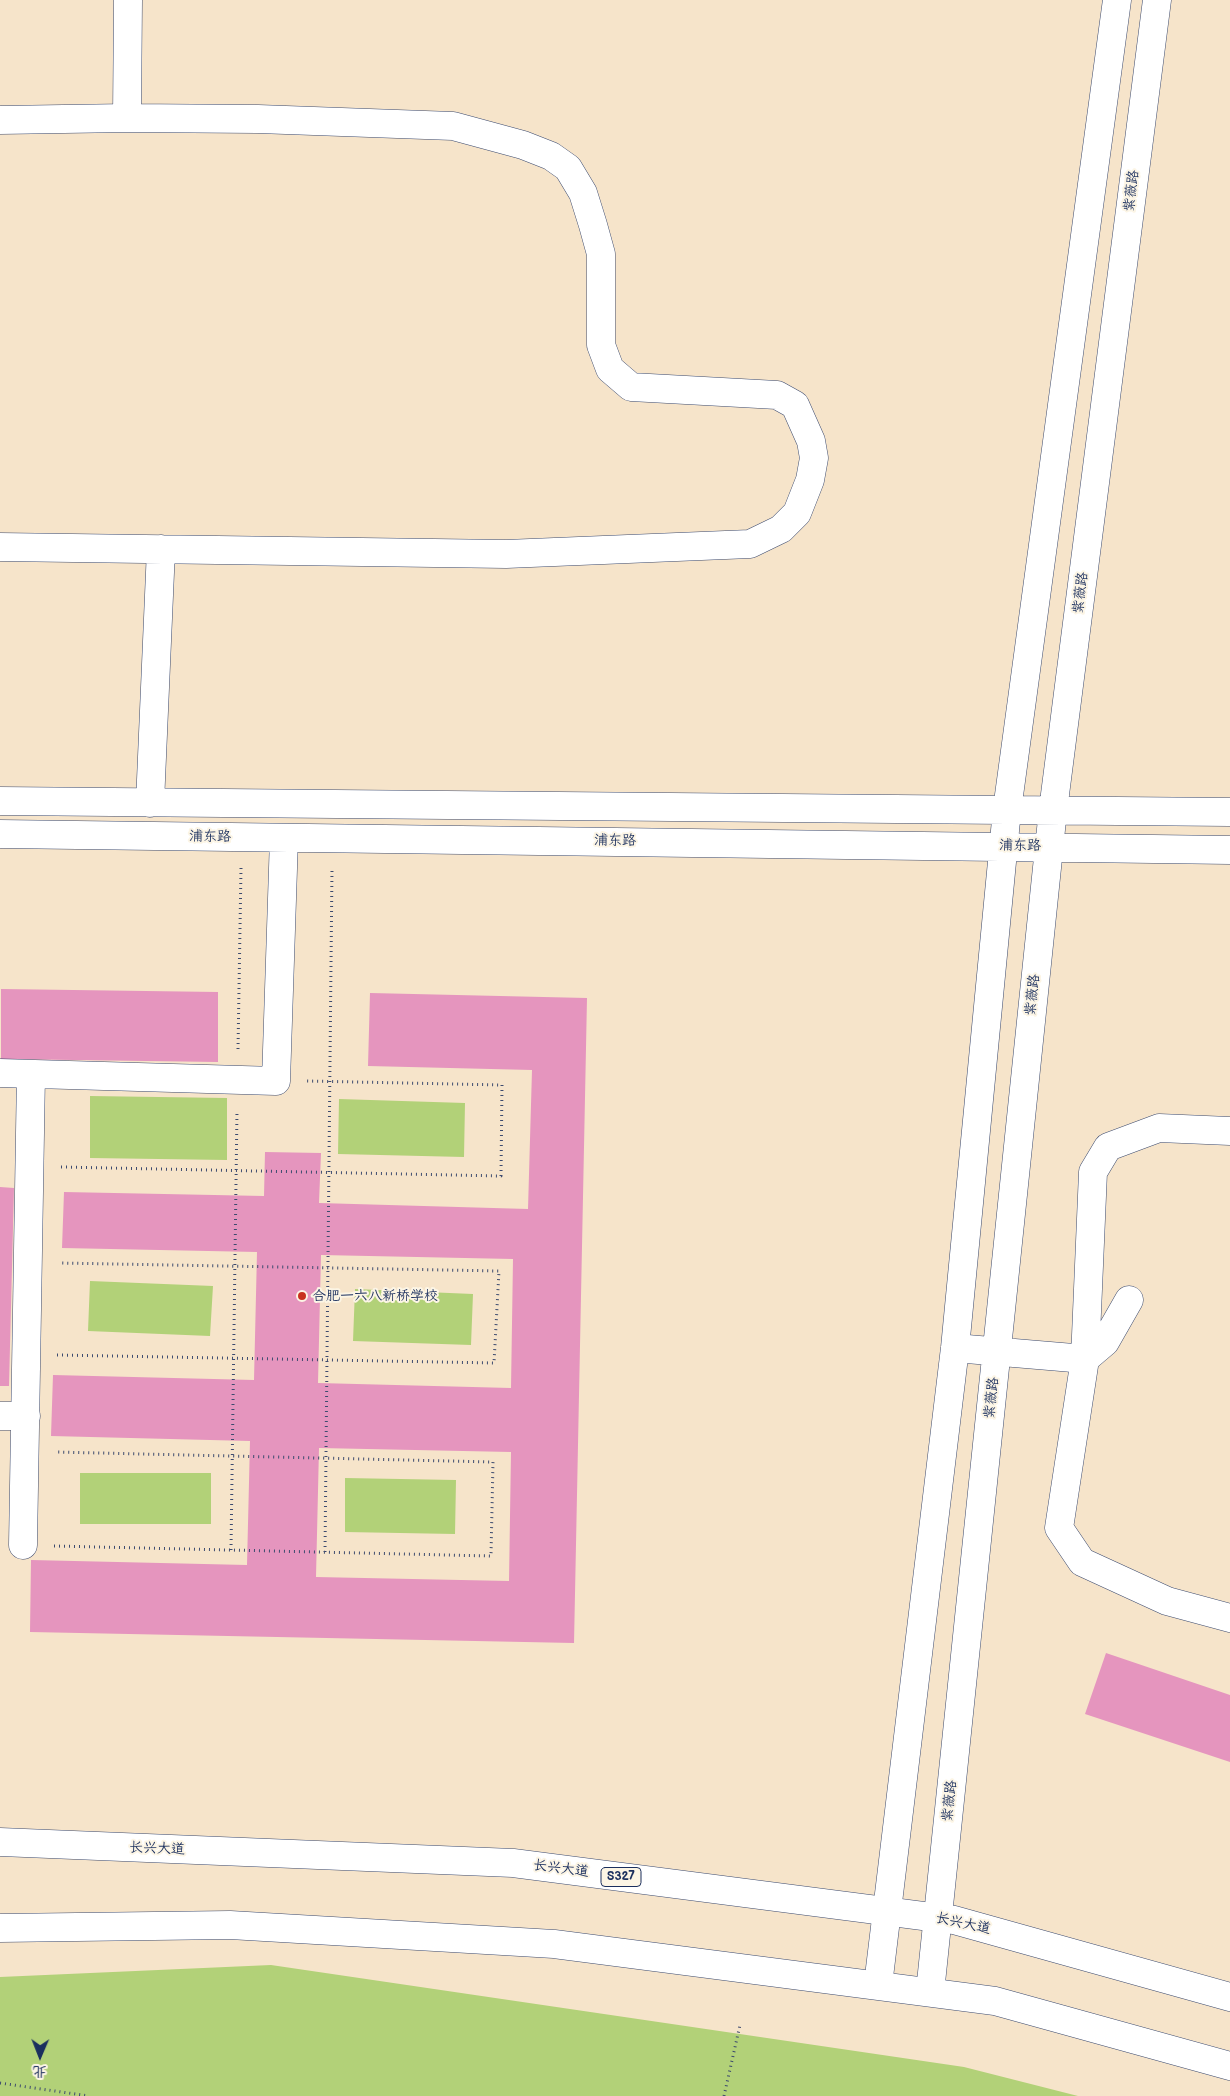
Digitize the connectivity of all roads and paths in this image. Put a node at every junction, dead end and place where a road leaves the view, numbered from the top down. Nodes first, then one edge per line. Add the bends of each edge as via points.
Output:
1 (128, 0) edge
2 (1117, 0) edge
3 (1157, 0) edge
4 (127, 118) junction
5 (0, 120) edge
6 (0, 547) edge
7 (161, 549) junction
8 (0, 801) edge
9 (150, 803) junction
10 (1007, 810) junction
11 (1053, 810) junction
12 (1230, 812) edge
13 (0, 834) edge
14 (242, 837) junction
15 (284, 838) junction
16 (332, 838) junction
17 (1003, 846) junction
18 (1049, 847) junction
19 (1230, 850) edge
20 (0, 1073) edge
21 (31, 1074) junction
22 (238, 1079) junction
23 (276, 1081) junction
24 (1230, 1131) edge
25 (30, 1166) junction
26 (28, 1262) junction
27 (1129, 1300) dead end
28 (955, 1348) junction
29 (996, 1351) junction
30 (27, 1355) junction
31 (234, 1358) junction
32 (1086, 1359) junction
33 (327, 1360) junction
34 (13, 1416) edge
35 (25, 1451) junction
36 (24, 1545) joint
37 (231, 1550) junction
38 (325, 1552) junction
39 (1230, 1618) edge
40 (0, 1842) edge
41 (886, 1911) junction
42 (937, 1918) junction
43 (0, 1928) edge
44 (878, 1986) junction
45 (930, 1992) junction
46 (1230, 1997) edge
47 (740, 2026) dead end
48 (1230, 2066) edge
49 (0, 2083) edge
50 (89, 2096) edge
51 (724, 2096) edge

1 - 4 street
2 - 10 street
3 - 11 street, 紫薇路
4 - 5 street
4 - 7 street via 453,126 551,156 568,168 582,193 593,225 601,254 601,345 610,369 631,387 777,395 796,405 814,458 810,480 797,513 781,529 750,544 506,554
6 - 7 street
7 - 9 street
8 - 9 street
9 - 10 street
10 - 11 street
10 - 17 street
11 - 12 street
11 - 18 street, 紫薇路
13 - 14 street, 浦东路
14 - 15 street, 浦东路
14 - 22 path
15 - 16 street, 浦东路
15 - 23 street
16 - 17 street, 浦东路
16 - 33 path
17 - 18 street, 浦东路
17 - 28 street
18 - 19 street, 浦东路
18 - 29 street, 紫薇路
20 - 21 street
21 - 22 street
21 - 25 street
22 - 23 street
22 - 31 path
23 - 25 path via 502,1085 501,1176
24 - 32 street via 1159,1128 1108,1147 1093,1172
25 - 26 street
26 - 30 street
26 - 33 path via 500,1271 494,1363
27 - 32 street via 1106,1342
28 - 29 street
28 - 41 street
29 - 32 street
29 - 42 street, 紫薇路
30 - 31 path
30 - 34 street
31 - 33 path
31 - 37 path
32 - 39 street via 1059,1528 1082,1562 1167,1601
33 - 38 path
34 - 35 street
35 - 36 street
35 - 38 path via 493,1462 491,1556
36 - 37 path
37 - 38 path
40 - 41 street, 长兴大道 / S327 via 513,1863
41 - 42 street, 长兴大道 / S327
41 - 44 street
42 - 45 street, 紫薇路
42 - 46 street, 长兴大道 / S327
43 - 44 street via 230,1925 554,1944
44 - 45 street
45 - 48 street via 994,2001
47 - 51 path
49 - 50 path

